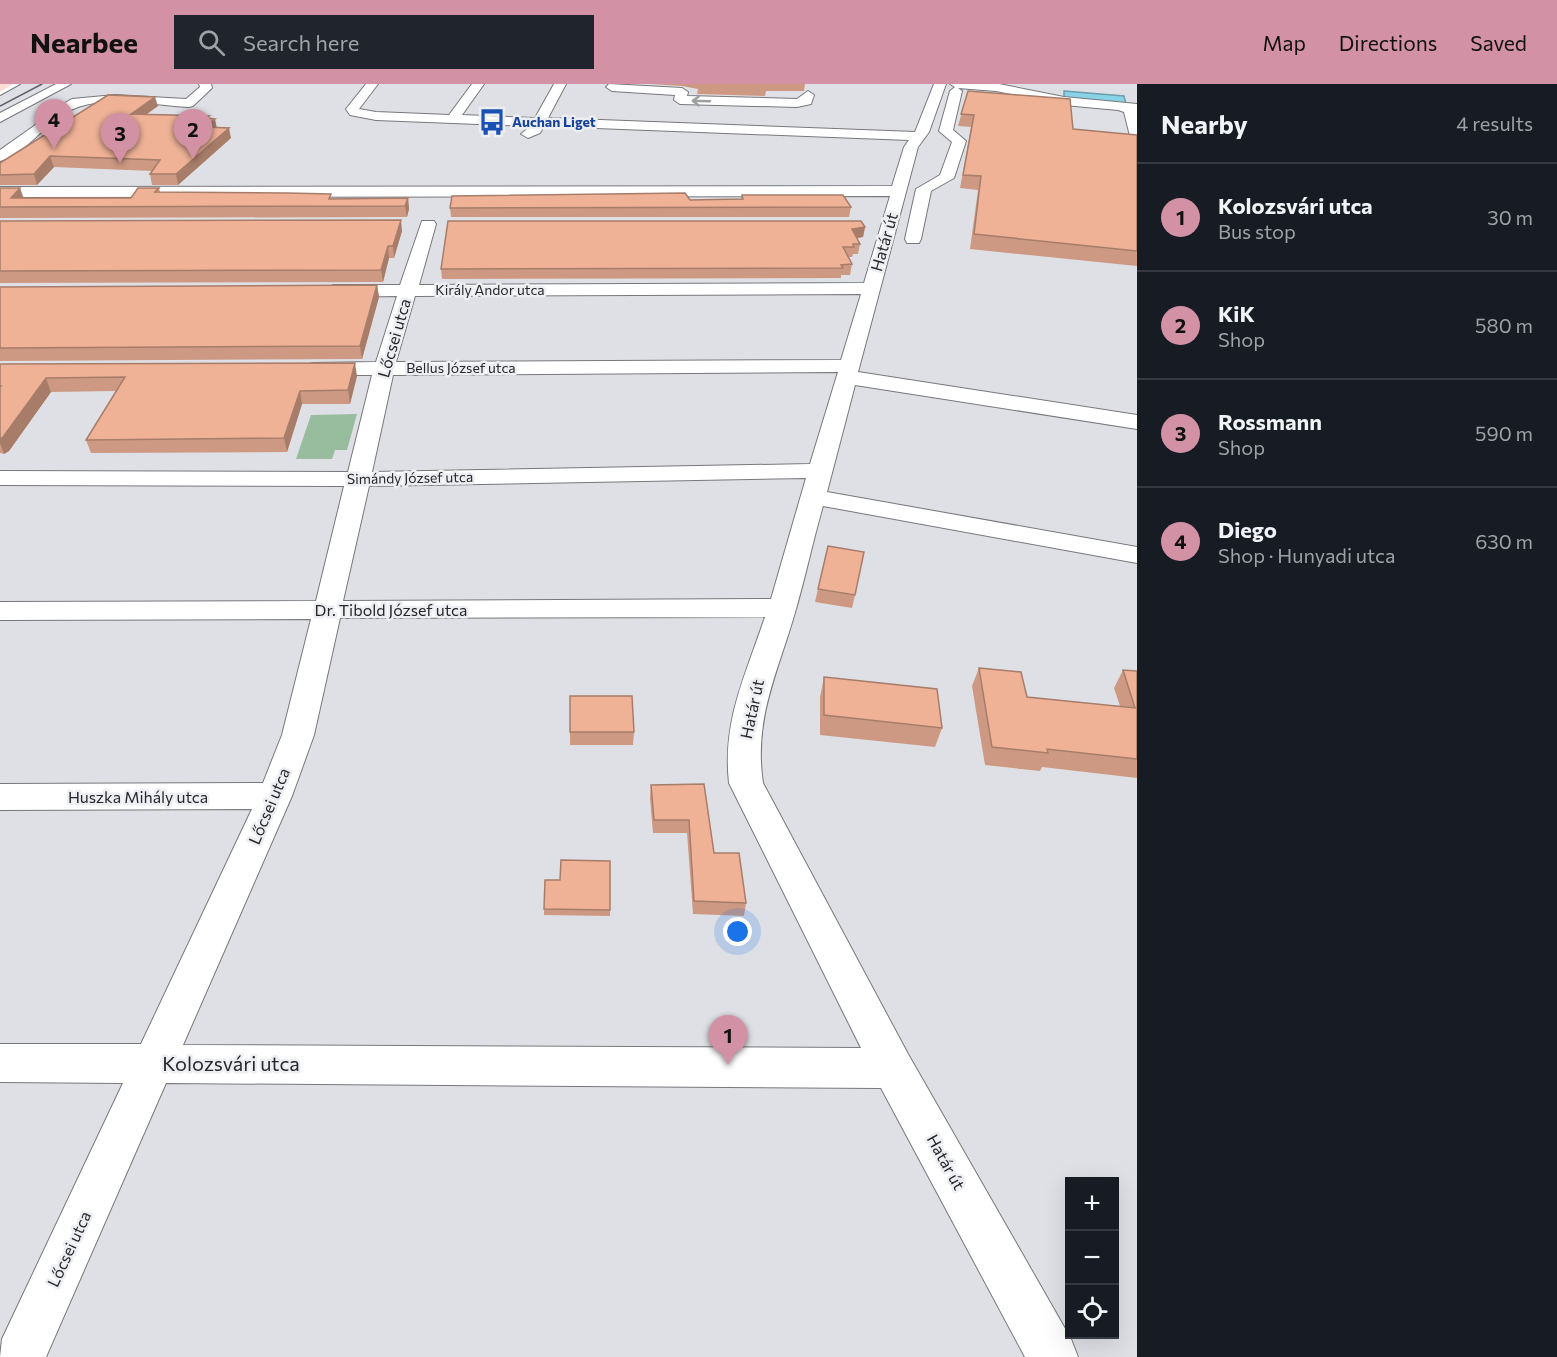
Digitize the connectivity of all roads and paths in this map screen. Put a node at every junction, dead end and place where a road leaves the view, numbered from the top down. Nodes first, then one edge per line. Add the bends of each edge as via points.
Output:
1 (7, 84) edge
2 (14, 84) edge
3 (65, 84) edge
4 (205, 84) edge
5 (372, 84) edge
6 (384, 84) edge
7 (478, 84) edge
8 (560, 84) edge
9 (940, 84) edge
10 (955, 84) edge
11 (1023, 84) edge
12 (220, 86) dead end
13 (613, 86) edge
14 (1057, 87) dead end
15 (0, 89) edge
16 (808, 95) dead end
17 (195, 98) junction
18 (760, 103) junction
19 (1119, 106) junction
20 (1023, 107) edge
21 (1137, 108) edge
22 (1070, 111) edge
23 (0, 118) edge
24 (453, 118) junction
25 (399, 119) junction
26 (539, 122) junction
27 (600, 124) junction
28 (761, 129) junction
29 (921, 134) junction
30 (1137, 136) edge
31 (956, 150) junction
32 (0, 157) edge
33 (898, 191) junction
34 (0, 192) edge
35 (428, 224) dead end
36 (913, 239) dead end
37 (872, 288) junction
38 (312, 291) edge
39 (408, 291) junction
40 (291, 369) edge
41 (384, 369) junction
42 (848, 372) junction
43 (1137, 422) edge
44 (820, 471) junction
45 (0, 478) edge
46 (358, 478) junction
47 (813, 497) junction
48 (1137, 555) edge
49 (782, 608) junction
50 (329, 610) junction
51 (0, 611) edge
52 (275, 796) junction
53 (0, 797) edge
54 (0, 1063) edge
55 (154, 1063) junction
56 (893, 1068) junction
57 (20, 1357) edge
58 (1053, 1357) edge

1 - 15 main road
2 - 15 street
3 - 23 street
4 - 17 street via 206,88
5 - 25 street via 352,110 367,116
6 - 25 street via 364,109
7 - 24 street
8 - 26 street
9 - 29 street, Határ út
10 - 19 street
10 - 31 street via 959,101 946,131 959,141
11 - 14 street
12 - 17 street
18 -> 13 street via 680,100 682,92
13 - 27 street
16 - 18 street via 808,99 797,103
17 - 32 street via 189,103 77,102 42,123
18 - 28 street
19 - 21 street
19 - 30 street via 1130,110
20 - 22 street
24 - 25 street
24 - 26 street
25 - 26 street via 428,130 505,134 534,132
26 - 27 street
27 - 28 street
28 - 29 street
29 - 31 street
29 - 33 street, Határ út via 911,147
31 - 36 street via 947,178 924,189
33 - 34 street
33 - 37 street, Határ út via 883,224
35 - 39 street, Lőcsei utca
37 - 39 street, Király Andor utca
37 - 42 street, Határ út
38 - 39 street, Király Andor utca
39 - 41 street, Lőcsei utca
40 - 41 street, Bellus József utca
41 - 42 street, Bellus József utca
41 - 46 street, Lőcsei utca
42 - 43 street, Bellus József utca
42 - 44 street, Határ út
44 - 46 street, Simándy József utca
44 - 47 street, Határ út
45 - 46 street, Simándy József utca
46 - 50 street, Lőcsei utca
47 - 48 street
47 - 49 street, Határ út
49 - 50 street, Dr. Tibold József utca
49 - 56 street, Határ út via 754,688 744,732 746,783
50 - 51 street, Dr. Tibold József utca
50 - 52 street, Lőcsei utca via 298,735
52 - 53 street, Huszka Mihály utca
52 - 55 street, Lőcsei utca
54 - 55 street, Kolozsvári utca
55 - 56 street, Kolozsvári utca
55 - 57 street, Lőcsei utca
56 - 58 street, Határ út

